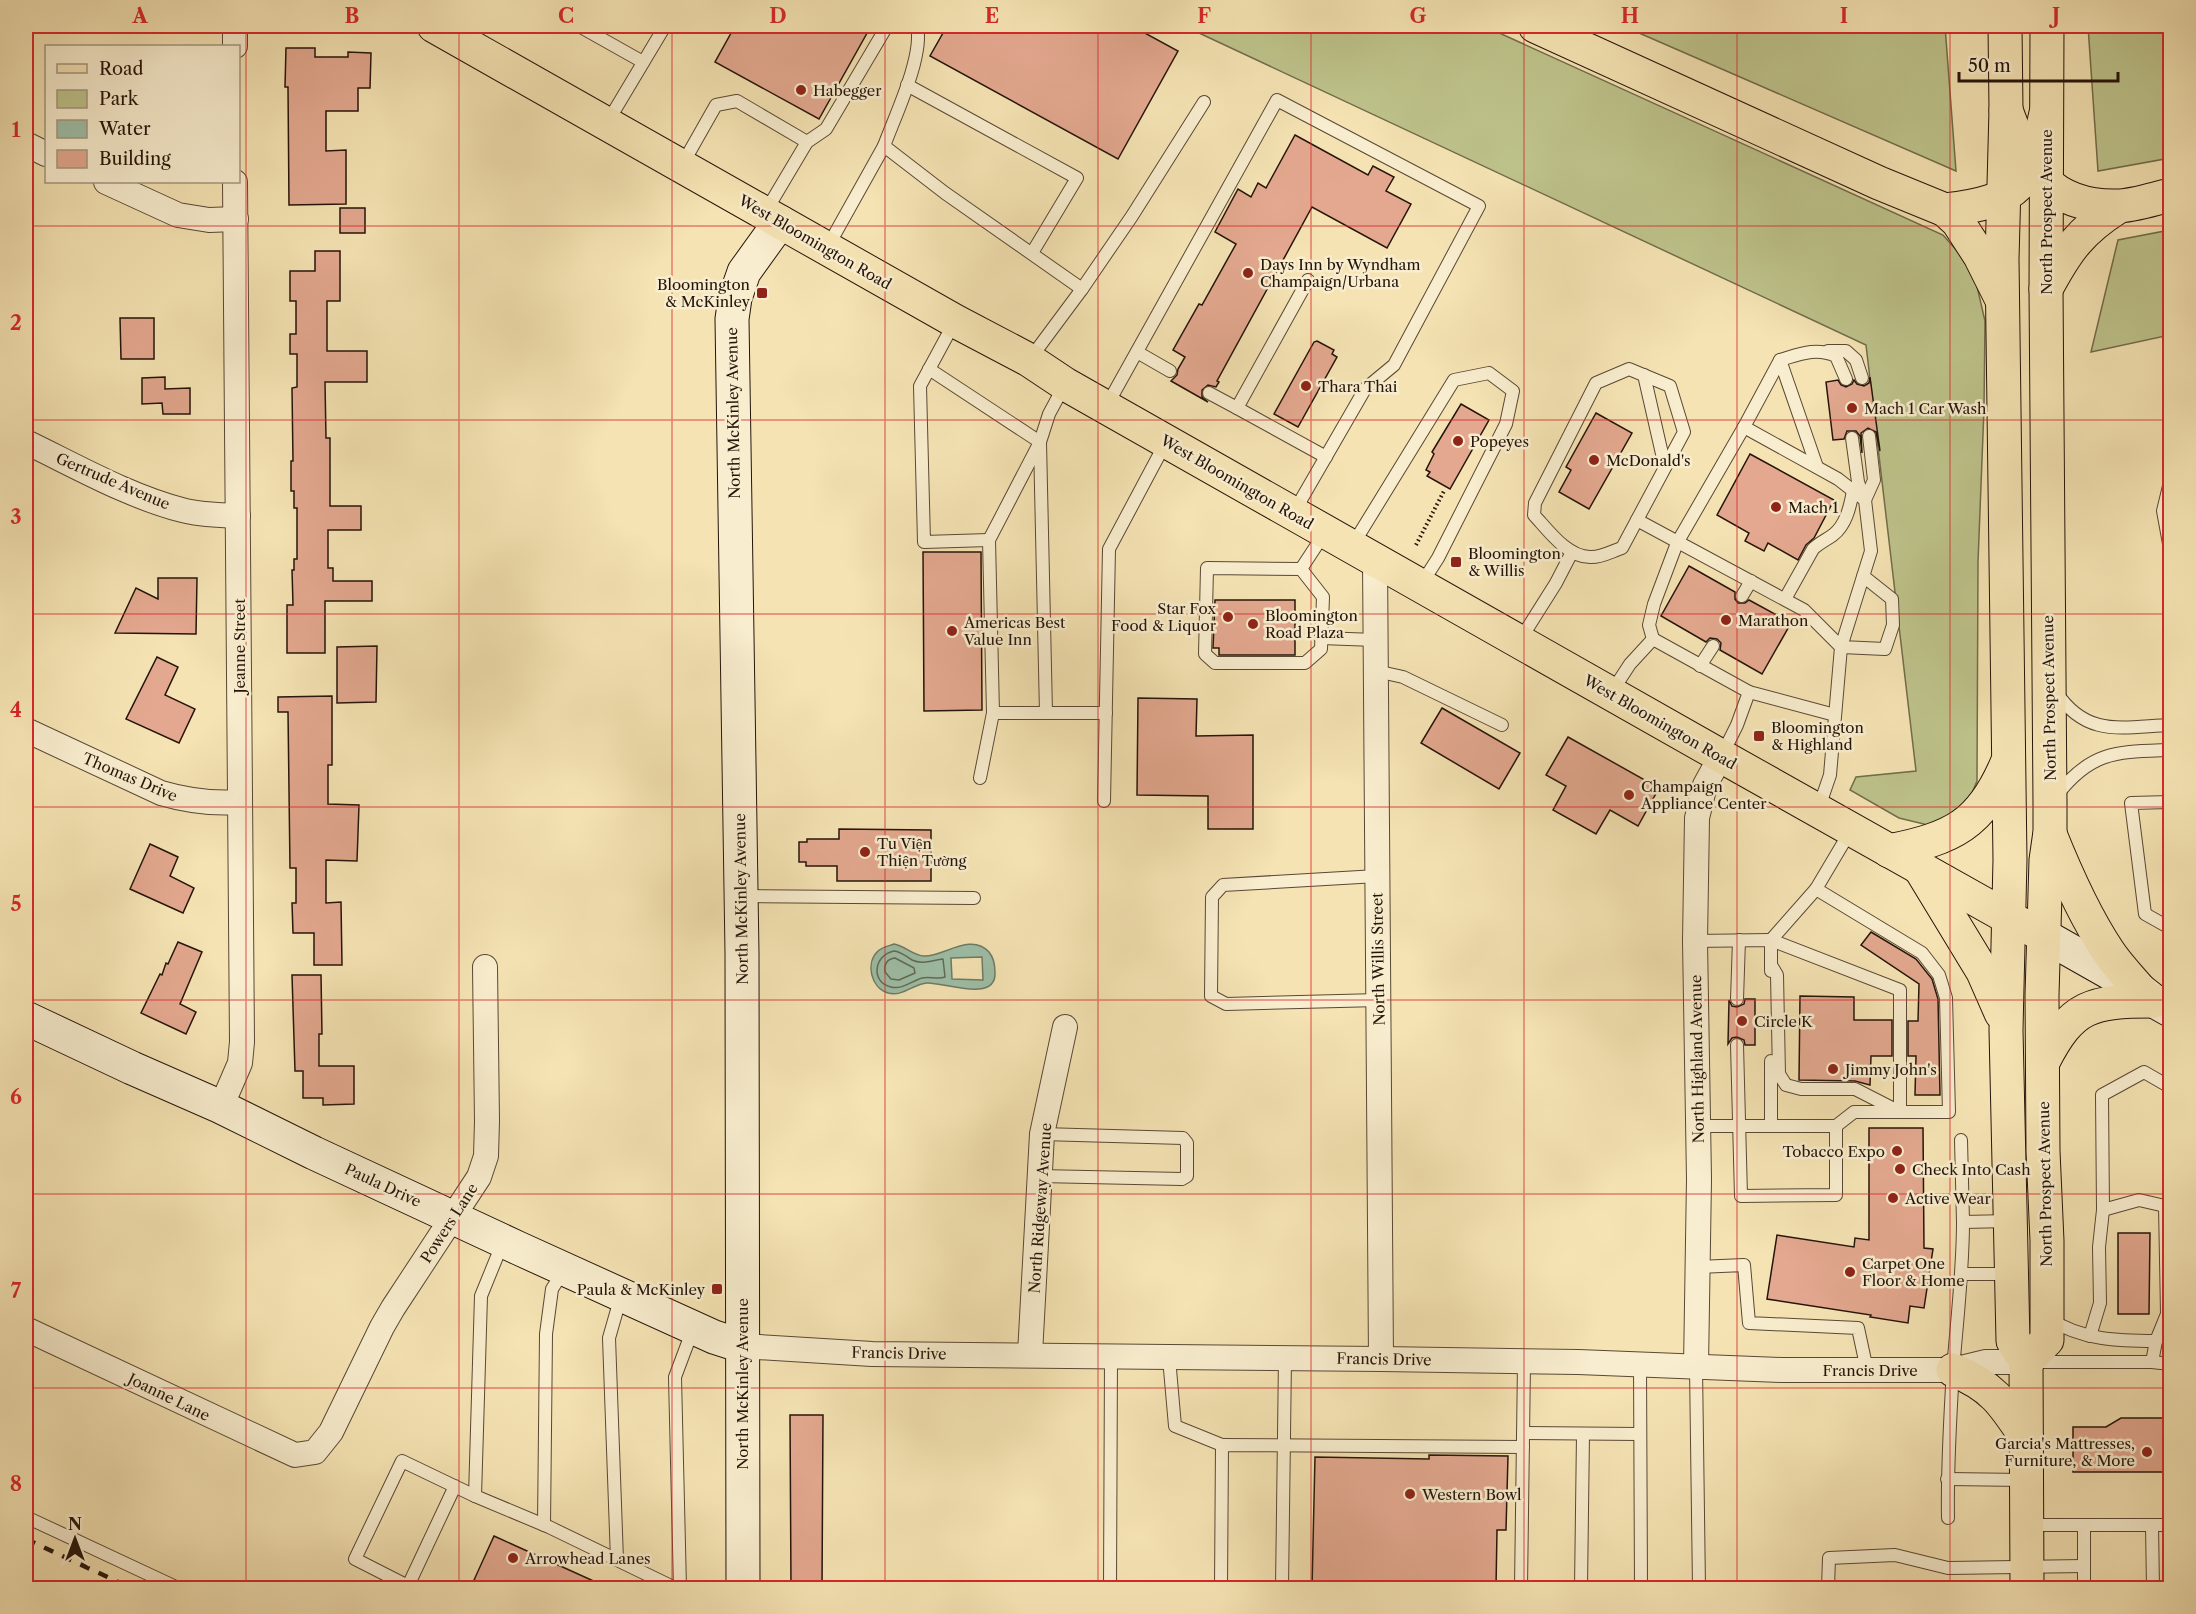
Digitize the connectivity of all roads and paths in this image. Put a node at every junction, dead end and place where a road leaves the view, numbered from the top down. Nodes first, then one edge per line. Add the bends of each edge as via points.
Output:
1 (235, 26) edge
2 (434, 26) edge
3 (579, 26) edge
4 (665, 26) edge
5 (887, 26) edge
6 (917, 26) edge
7 (1535, 26) edge
8 (2005, 26) edge
9 (2047, 27) edge
10 (235, 45) edge
11 (643, 62) junction
12 (907, 85) junction
13 (1204, 102) dead end
14 (2006, 110) junction
15 (606, 124) junction
16 (807, 141) junction
17 (26, 144) edge
18 (884, 146) junction
19 (45, 153) edge
20 (682, 166) junction
21 (2038, 175) junction
22 (108, 183) edge
23 (236, 183) edge
24 (2003, 195) junction
25 (2170, 195) edge
26 (2118, 207) junction
27 (1945, 210) junction
28 (772, 218) junction
29 (236, 219) junction
30 (827, 249) junction
31 (1032, 253) junction
32 (1308, 280) dead end
33 (1082, 289) junction
34 (2046, 289) junction
35 (2002, 300) junction
36 (955, 321) junction
37 (1824, 351) junction
38 (1137, 352) junction
39 (1029, 360) junction
40 (1780, 360) junction
41 (929, 369) junction
42 (1170, 371) dead end
43 (1644, 375) junction
44 (1862, 378) dead end
45 (1846, 380) dead end
46 (1065, 384) junction
47 (1209, 393) dead end
48 (1106, 407) junction
49 (1237, 408) junction
50 (1744, 427) junction
51 (1869, 436) dead end
52 (1852, 438) dead end
53 (1167, 441) junction
54 (26, 442) edge
55 (1040, 442) junction
56 (1326, 457) junction
57 (1665, 467) junction
58 (1817, 467) junction
59 (2170, 482) edge
60 (1444, 491) dead end
61 (1854, 491) junction
62 (1864, 500) junction
63 (1294, 514) junction
64 (238, 516) junction
65 (1637, 519) junction
66 (989, 540) junction
67 (1677, 543) junction
68 (1416, 545) dead end
69 (1350, 546) junction
70 (2170, 549) edge
71 (1572, 552) junction
72 (1301, 569) junction
73 (1863, 576) junction
74 (1751, 581) junction
75 (1420, 586) junction
76 (1742, 596) dead end
77 (1785, 599) junction
78 (1321, 639) junction
79 (1653, 639) junction
80 (1375, 640) junction
81 (1519, 641) junction
82 (1713, 646) dead end
83 (1840, 647) junction
84 (1700, 666) junction
85 (1376, 671) junction
86 (2049, 681) junction
87 (1749, 692) junction
88 (1611, 694) junction
89 (993, 713) junction
90 (1046, 713) junction
91 (1106, 713) junction
92 (1835, 714) junction
93 (1502, 725) dead end
94 (2170, 725) edge
95 (26, 730) edge
96 (2170, 750) edge
97 (1721, 756) junction
98 (2009, 758) junction
99 (980, 777) dead end
100 (1104, 801) dead end
101 (240, 802) junction
102 (2170, 802) edge
103 (1818, 810) junction
104 (2050, 818) junction
105 (1852, 830) junction
106 (1889, 851) junction
107 (1919, 868) junction
108 (1377, 876) junction
109 (1816, 890) junction
110 (741, 896) junction
111 (974, 898) dead end
112 (2009, 918) junction
113 (2170, 928) edge
114 (2043, 935) junction
115 (1739, 940) junction
116 (1771, 940) junction
117 (1695, 941) junction
118 (1771, 965) junction
119 (485, 966) dead end
120 (1737, 999) dead end
121 (1379, 1000) junction
122 (2155, 1000) edge
123 (26, 1018) edge
124 (1065, 1027) dead end
125 (2006, 1029) junction
126 (1737, 1045) dead end
127 (2043, 1062) junction
128 (2170, 1087) edge
129 (221, 1107) junction
130 (1900, 1112) junction
131 (1698, 1126) junction
132 (1740, 1126) junction
133 (1771, 1126) junction
134 (1836, 1126) junction
135 (1042, 1134) junction
136 (1961, 1140) dead end
137 (1039, 1176) junction
138 (2103, 1210) junction
139 (454, 1217) junction
140 (2012, 1221) junction
141 (1963, 1222) junction
142 (503, 1241) junction
143 (1698, 1267) junction
144 (565, 1269) junction
145 (1961, 1274) junction
146 (2013, 1275) junction
147 (621, 1295) junction
148 (2047, 1317) junction
149 (693, 1328) junction
150 (26, 1329) edge
151 (2090, 1336) junction
152 (2156, 1341) junction
153 (742, 1346) junction
154 (1030, 1354) junction
155 (1111, 1357) junction
156 (1169, 1358) junction
157 (1285, 1358) junction
158 (1381, 1359) junction
159 (1524, 1362) junction
160 (2026, 1362) junction
161 (2152, 1362) junction
162 (2170, 1364) edge
163 (1640, 1365) junction
164 (1696, 1367) junction
165 (1867, 1370) junction
166 (1953, 1370) junction
167 (1523, 1433) junction
168 (1583, 1434) junction
169 (1640, 1434) junction
170 (2027, 1439) junction
171 (1222, 1445) junction
172 (1284, 1446) junction
173 (1523, 1447) junction
174 (315, 1452) joint
175 (1947, 1479) junction
176 (2027, 1480) junction
177 (455, 1486) junction
178 (475, 1496) junction
179 (26, 1518) edge
180 (1947, 1518) dead end
181 (544, 1525) junction
182 (2027, 1525) junction
183 (2084, 1525) junction
184 (2152, 1525) junction
185 (2170, 1525) edge
186 (617, 1560) junction
187 (2084, 1566) junction
188 (2027, 1577) edge
189 (178, 1588) edge
190 (675, 1588) edge
191 (680, 1588) edge
192 (743, 1588) edge
193 (1110, 1588) edge
194 (1221, 1588) edge
195 (1282, 1588) edge
196 (1521, 1588) edge
197 (1581, 1588) edge
198 (1641, 1588) edge
199 (1699, 1588) edge
200 (1828, 1588) edge
201 (2084, 1588) edge
202 (2153, 1588) edge

1 - 10 street
2 - 15 main road, West Bloomington Road
3 - 11 lane
4 - 11 lane
5 - 16 lane via 826,129
6 - 12 lane via 919,37
7 - 27 main road
8 - 14 main road
9 - 21 main road, North Prospect Avenue via 2046,113
11 - 15 lane
12 - 18 lane
12 - 31 lane via 1077,178
13 - 33 lane
14 - 21 main road via 2014,134
14 - 24 main road
15 - 20 main road, West Bloomington Road
16 - 20 lane via 737,101 716,105
16 - 28 lane
17 - 19 street
18 - 30 lane
18 - 31 lane
20 - 28 main road, West Bloomington Road
21 - 24 main road via 2026,177
21 - 26 main road via 2079,202
21 - 34 main road, North Prospect Avenue
22 - 29 street via 178,215
23 - 29 street, Jeanne Street
24 - 27 main road
24 - 35 main road
25 - 26 main road
26 - 34 main road via 2078,237
27 - 35 main road via 1976,249
28 - 30 main road, West Bloomington Road
28 - 110 street, North McKinley Avenue via 744,272 732,319
29 - 64 street, Jeanne Street
30 - 36 main road, West Bloomington Road
31 - 33 lane
32 - 49 lane
33 - 39 lane
34 - 86 main road, North Prospect Avenue
35 - 98 main road
36 - 39 main road, West Bloomington Road
36 - 41 lane
37 - 40 lane
37 - 44 lane via 1846,351 1856,360
37 - 45 lane via 1836,356
38 - 42 lane
38 - 48 lane
38 - 56 lane via 1277,100 1479,206 1394,365 1365,389
39 - 46 main road, West Bloomington Road
40 - 50 lane
40 - 58 lane
41 - 55 lane
41 - 66 lane via 920,386 924,542
43 - 57 lane
43 - 57 lane via 1670,387 1684,432
43 - 71 lane via 1629,369 1596,383 1535,503 1534,515
46 - 48 main road, West Bloomington Road
46 - 55 lane
47 - 49 lane
48 - 53 main road, West Bloomington Road
49 - 56 lane
50 - 58 lane
50 - 67 lane
51 - 62 lane via 1874,480
52 - 62 lane
53 - 63 main road, West Bloomington Road
53 - 91 lane via 1109,549
54 - 64 street, Gertrude Avenue via 151,500 184,511
55 - 66 lane
55 - 90 lane
56 - 63 lane
57 - 65 lane
58 - 61 lane
59 - 70 lane via 2163,511
60 - 68 path
61 - 62 lane
61 - 77 lane via 1848,515 1835,534 1813,549
62 - 73 lane via 1871,551
63 - 69 main road, West Bloomington Road
64 - 101 street, Jeanne Street
65 - 67 lane
65 - 71 lane via 1622,548 1588,558
66 - 89 lane
67 - 74 lane
67 - 79 lane via 1654,604 1649,625
69 - 72 lane
69 - 75 main road, West Bloomington Road
69 - 75 lane via 1454,380 1489,373 1513,391 1506,424
69 - 80 street, North Willis Street
71 - 81 lane
72 - 78 lane via 1323,597
72 - 78 lane via 1207,568 1205,654 1215,663 1305,663 1321,649
73 - 83 lane
73 - 83 lane via 1892,599 1893,625 1885,649
74 - 76 lane
74 - 77 lane
75 - 81 main road, West Bloomington Road
77 - 83 lane via 1804,610
78 - 80 lane
79 - 84 lane
79 - 88 lane via 1630,664
80 - 85 street, North Willis Street
81 - 88 main road, West Bloomington Road
82 - 84 lane
83 - 92 lane
84 - 87 lane
85 - 93 lane via 1403,677
85 - 108 street, North Willis Street
86 - 94 lane via 2064,704 2088,723 2121,727
86 - 104 main road, North Prospect Avenue
87 - 92 lane
87 - 97 lane
88 - 97 main road, West Bloomington Road
89 - 90 lane
89 - 99 lane
90 - 91 lane
91 - 100 lane
92 - 103 lane via 1830,775
95 - 101 street, Thomas Drive via 161,793 206,803
96 - 104 lane via 2105,756 2077,773
97 - 103 main road, West Bloomington Road
97 - 117 street, North Highland Avenue via 1705,785 1697,818
98 - 106 main road via 1988,801 1965,824 1935,839
98 - 112 main road
101 - 129 street, Jeanne Street via 242,1052
102 - 113 lane via 2131,803 2145,914
103 - 105 main road, West Bloomington Road
104 - 114 main road, North Prospect Avenue
104 - 122 main road via 2069,878 2096,931 2108,951
105 - 106 main road, West Bloomington Road
105 - 109 lane
106 - 107 main road, West Bloomington Road
107 - 112 main road, West Bloomington Road
107 - 125 main road via 1992,989
108 - 121 street, North Willis Street
108 - 121 lane via 1224,885 1212,897 1211,996 1226,1004
109 - 116 lane
109 - 130 lane via 1922,954 1939,975 1946,998 1949,1112
110 - 111 lane
110 - 153 street, North McKinley Avenue
112 - 114 main road, West Bloomington Road
112 - 125 main road
114 - 122 street
114 - 127 main road, North Prospect Avenue
115 - 116 lane
115 - 117 lane
115 - 120 lane
116 - 118 lane
116 - 130 lane via 1900,990
117 - 131 street, North Highland Avenue
118 - 130 lane via 1777,975 1779,1074 1786,1085 1801,1089 1855,1089
118 - 133 lane
119 - 139 street, Powers Lane via 486,1155 479,1177
121 - 158 street, North Willis Street
122 - 127 main road via 2113,1003 2081,1012 2063,1026
123 - 129 street, Paula Drive
124 - 135 street, North Ridgeway Avenue
125 - 140 main road
126 - 132 lane
127 - 148 main road, North Prospect Avenue
128 - 138 lane via 2144,1072 2102,1095
129 - 139 street, Paula Drive
130 - 134 lane via 1854,1112
131 - 132 lane
131 - 143 street, North Highland Avenue
132 - 133 lane
132 - 134 lane via 1741,1196 1836,1195
133 - 134 lane
135 - 137 street, North Ridgeway Avenue
135 - 137 lane via 1183,1138 1187,1143 1187,1176
136 - 141 lane
137 - 154 street, North Ridgeway Avenue
138 - 151 lane via 2100,1303
138 - 152 lane via 2139,1200 2165,1206 2167,1314
139 - 142 street, Paula Drive
139 - 174 street, Powers Lane via 393,1308 332,1432
140 - 141 lane
140 - 146 main road
141 - 145 lane
142 - 144 street, Paula Drive
142 - 178 lane via 481,1296
143 - 164 street, North Highland Avenue
143 - 165 lane via 1744,1265 1749,1323 1858,1328
144 - 147 street, Paula Drive
144 - 181 lane via 552,1289 546,1334
145 - 146 lane
145 - 166 lane
146 - 160 main road via 2013,1341
147 - 149 street, Paula Drive
147 - 186 lane via 609,1338
148 - 151 lane via 2064,1328
148 - 160 main road, North Prospect Avenue via 2047,1340
149 - 153 street, Paula Drive
149 - 191 lane via 675,1377
150 - 174 street, Joanne Lane via 285,1451 295,1455
151 - 152 lane via 2116,1341
152 - 161 lane
153 - 154 street, Francis Drive via 872,1354
153 - 192 street, North McKinley Avenue
154 - 155 street, Francis Drive
155 - 156 street, Francis Drive
155 - 193 lane
156 - 157 street, Francis Drive
156 - 171 lane via 1175,1426
157 - 158 street, Francis Drive
157 - 172 lane
158 - 159 street, Francis Drive
159 - 163 street, Francis Drive
159 - 167 lane
160 - 161 lane
160 - 166 street, Francis Drive via 1986,1362
160 - 170 main road
161 - 162 lane
163 - 164 street, Francis Drive
163 - 169 lane
164 - 165 street, Francis Drive
164 - 199 lane
165 - 166 street, Francis Drive
166 - 170 main road via 1985,1386 2005,1405
166 - 175 lane
167 - 168 lane
167 - 173 lane
168 - 169 lane
168 - 197 lane
169 - 198 lane
170 - 176 main road
171 - 172 lane
171 - 194 lane
172 - 173 lane
172 - 195 lane
173 - 196 lane
175 - 176 lane
175 - 180 lane
176 - 182 main road
177 - 177 lane via 402,1461 355,1558 408,1586
177 - 178 lane
178 - 181 lane
179 - 189 lane
181 - 186 lane
182 - 183 lane
182 - 188 main road
183 - 184 lane
183 - 187 lane
184 - 185 lane
184 - 202 lane
186 - 190 lane
187 - 188 lane
187 - 201 lane
188 - 200 lane via 1948,1568 1895,1555 1829,1558

